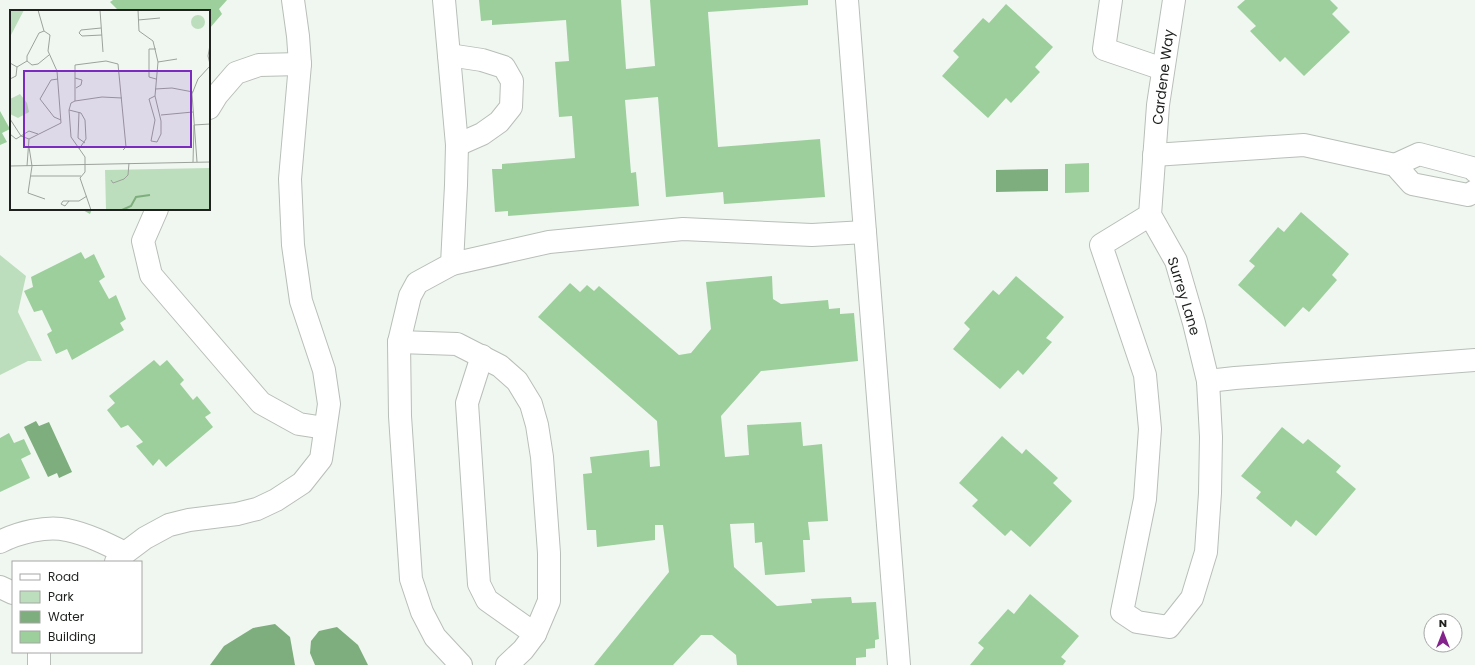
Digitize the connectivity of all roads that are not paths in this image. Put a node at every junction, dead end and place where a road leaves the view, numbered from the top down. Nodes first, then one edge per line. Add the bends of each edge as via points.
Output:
1 (293, 0) edge
2 (444, 0) edge
3 (847, 0) edge
4 (1111, 0) edge
5 (1174, 0) edge
6 (449, 55) junction
7 (300, 64) junction
8 (1163, 69) junction
9 (210, 106) edge
10 (457, 145) junction
11 (1154, 155) junction
12 (1395, 165) junction
13 (1475, 171) edge
14 (1475, 191) edge
15 (157, 210) edge
16 (1150, 215) junction
17 (864, 232) junction
18 (452, 264) junction
19 (399, 342) junction
20 (482, 356) junction
21 (1475, 360) edge
22 (1208, 381) junction
23 (325, 428) junction
24 (0, 542) edge
25 (121, 558) edge
26 (0, 587) edge
27 (12, 593) edge
28 (534, 634) junction
29 (39, 653) edge
30 (40, 665) edge
31 (461, 665) edge
32 (507, 665) edge
33 (899, 665) edge

1 - 7 street
2 - 6 street
3 - 17 street
4 - 8 street via 1104,49
5 - 8 street, Cardene Way
6 - 10 street
6 - 10 street via 482,60 504,67 512,81 511,107 499,122 482,134
7 - 9 street via 259,65 236,72
7 - 23 street via 290,179 293,245 301,302 324,370 329,404
8 - 11 street, Cardene Way
10 - 18 street
11 - 12 street via 1304,145
11 - 16 street
12 - 13 street via 1419,154
12 - 14 street via 1412,184 1468,195
15 - 23 street via 143,241 151,275 261,403 299,424
16 - 22 street, Surrey Lane via 1176,261
16 - 22 street, Surrey Lane via 1101,245 1145,375 1150,429 1145,500 1122,612 1137,622 1169,626 1192,598 1206,552 1211,437
17 - 18 street via 812,235 683,229 549,242
17 - 33 street
18 - 19 street via 418,283 410,296
19 - 20 street via 457,344
19 - 31 street via 400,416 411,579 422,612 435,637
20 - 28 street via 500,366 516,381 531,404 537,425 549,553 549,601
20 - 28 street via 467,403 479,584 487,600
21 - 22 street
23 - 25 street via 321,459 302,483 276,500 237,514 168,525 145,538
24 - 25 street via 22,533 66,529 103,542
26 - 27 street
28 - 32 street via 523,650
29 - 30 street

